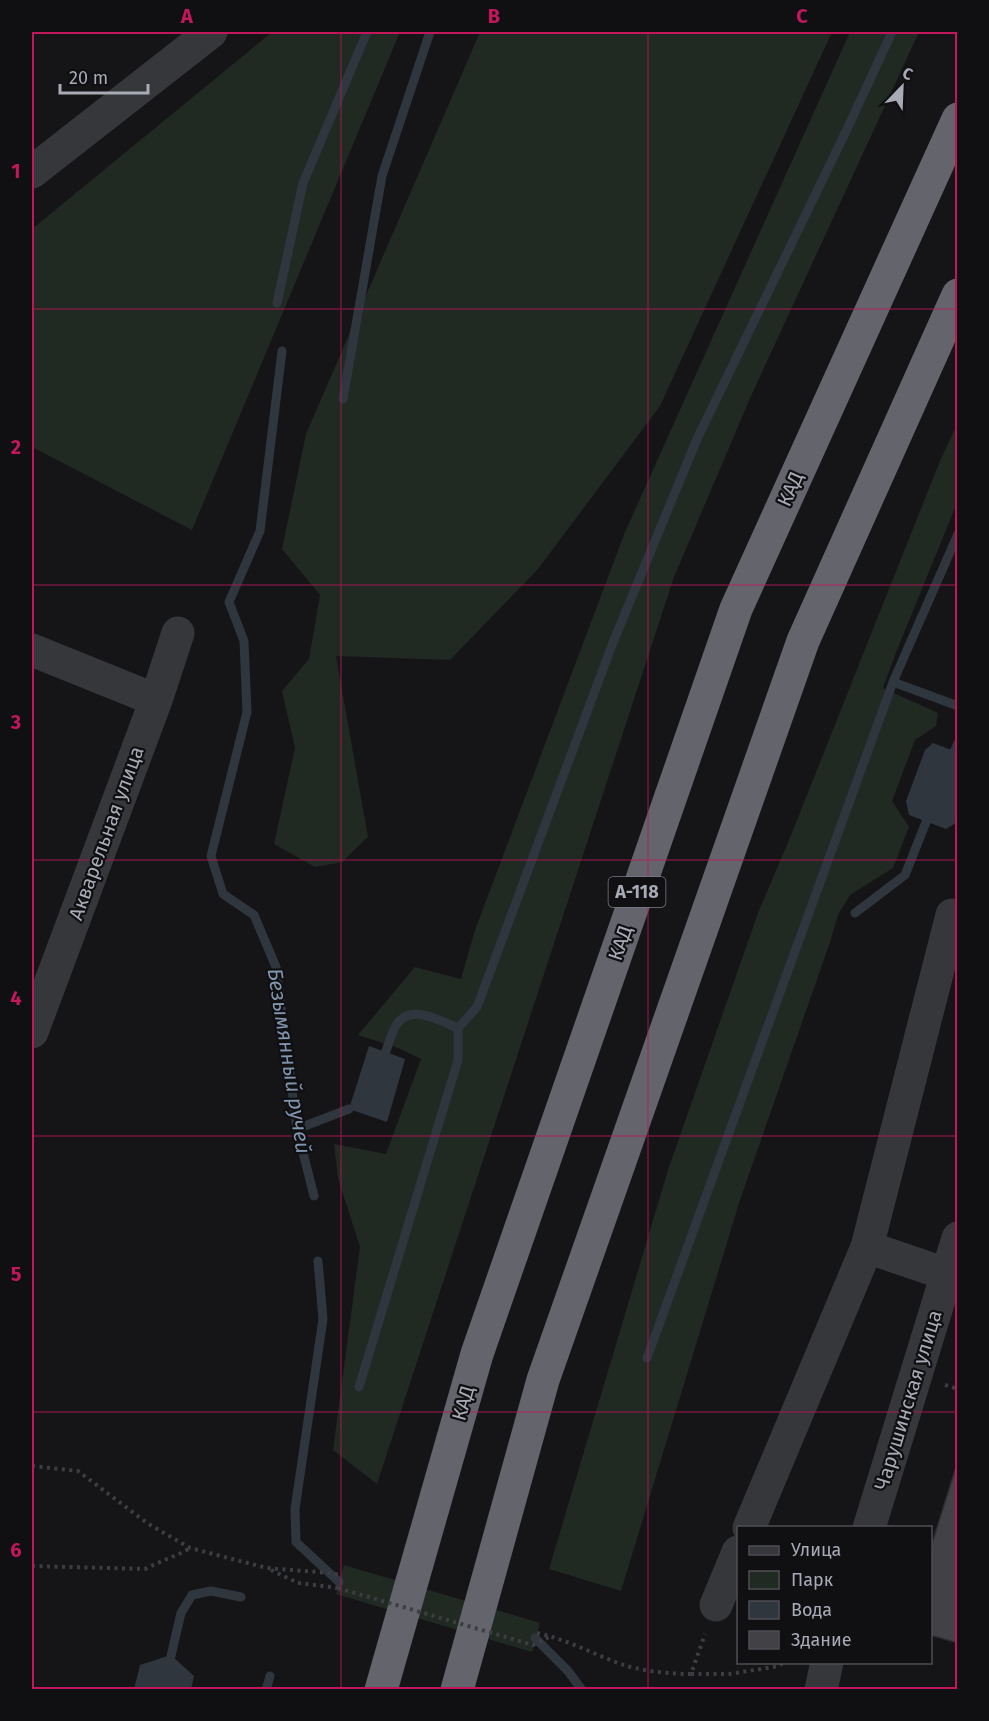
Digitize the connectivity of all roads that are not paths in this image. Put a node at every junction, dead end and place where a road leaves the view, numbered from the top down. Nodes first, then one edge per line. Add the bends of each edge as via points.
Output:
1 (211, 32) edge
2 (957, 119) edge
3 (32, 172) edge
4 (957, 295) edge
5 (178, 633) dead end
6 (32, 650) edge
7 (156, 700) junction
8 (952, 915) dead end
9 (32, 1032) edge
10 (957, 1238) edge
11 (867, 1247) junction
12 (946, 1274) junction
13 (749, 1526) edge
14 (869, 1526) edge
15 (737, 1554) edge
16 (716, 1605) road end
17 (826, 1664) edge
18 (381, 1689) edge
19 (457, 1689) edge
20 (820, 1689) edge

1 - 3 street
2 - 18 highway, КАД / А-118 via 736,609 477,1354
4 - 19 highway via 803,640 543,1380
5 - 7 street, Акварельная улица
6 - 7 street
7 - 9 street, Акварельная улица
8 - 11 street
10 - 12 street, Чарушинская улица
11 - 12 street
11 - 13 street
12 - 14 street, Чарушинская улица
15 - 16 street
17 - 20 street

